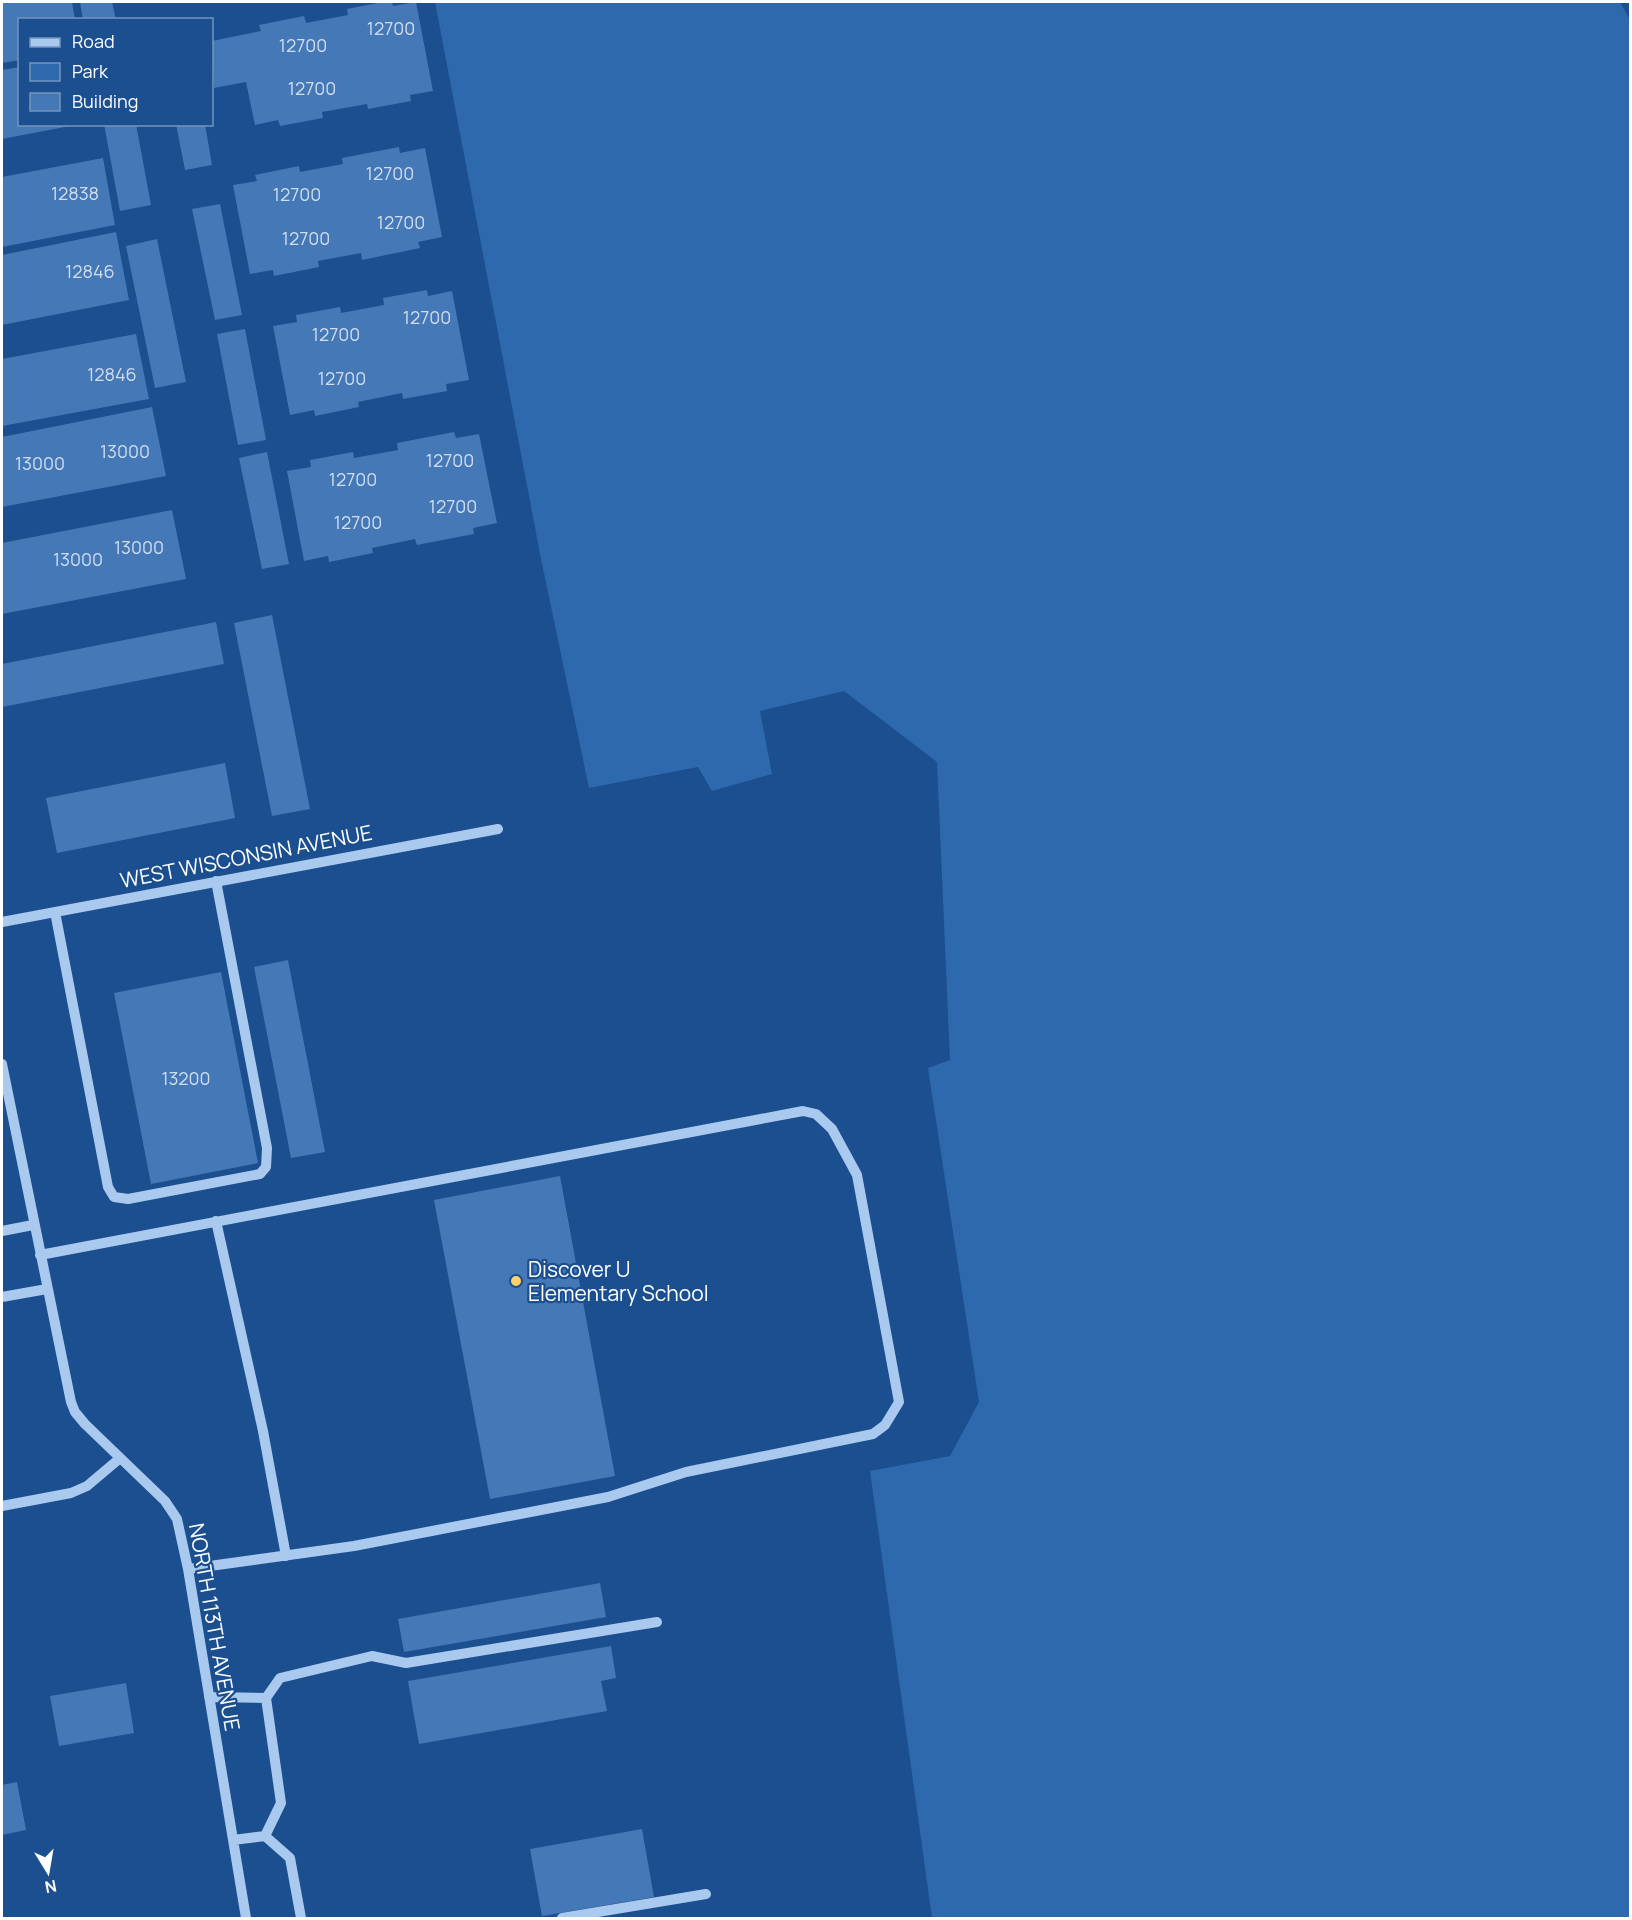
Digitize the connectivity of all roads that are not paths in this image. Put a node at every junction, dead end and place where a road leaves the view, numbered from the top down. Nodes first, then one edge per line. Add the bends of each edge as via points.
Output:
1 (498, 829) dead end
2 (216, 881) junction
3 (55, 912) junction
4 (2, 922) edge
5 (2, 1064) edge
6 (216, 1221) junction
7 (33, 1225) junction
8 (2, 1231) edge
9 (39, 1255) junction
10 (47, 1289) junction
11 (2, 1298) edge
12 (119, 1459) junction
13 (2, 1506) edge
14 (286, 1556) junction
15 (188, 1569) junction
16 (657, 1622) dead end
17 (209, 1697) junction
18 (266, 1698) junction
19 (265, 1836) junction
20 (232, 1840) junction
21 (706, 1894) dead end
22 (246, 1918) edge
23 (301, 1918) edge
24 (562, 1918) edge

1 - 2 street, WEST WISCONSIN AVENUE
2 - 3 street, WEST WISCONSIN AVENUE
2 - 3 street via 267,1148 266,1167 260,1174 128,1199 114,1197 108,1187
3 - 4 street, WEST WISCONSIN AVENUE
5 - 7 street, NORTH 113TH AVENUE
6 - 9 street
6 - 14 street via 263,1431
6 - 14 street via 803,1111 816,1114 844,1147 858,1176 866,1212 899,1402 885,1425 873,1434 686,1472 608,1497
7 - 8 street
7 - 9 street, NORTH 113TH AVENUE
9 - 10 street, NORTH 113TH AVENUE
10 - 11 street
10 - 12 street, NORTH 113TH AVENUE via 75,1412
12 - 13 street via 87,1486 71,1493
12 - 15 street, NORTH 113TH AVENUE via 158,1492 177,1519
14 - 15 street
15 - 17 street, NORTH 113TH AVENUE
16 - 18 street via 406,1663 372,1656 280,1678
17 - 18 street
17 - 20 street, NORTH 113TH AVENUE
18 - 19 street via 281,1803
19 - 20 street
19 - 23 street via 290,1858
20 - 22 street, NORTH 113TH AVENUE
21 - 24 street

